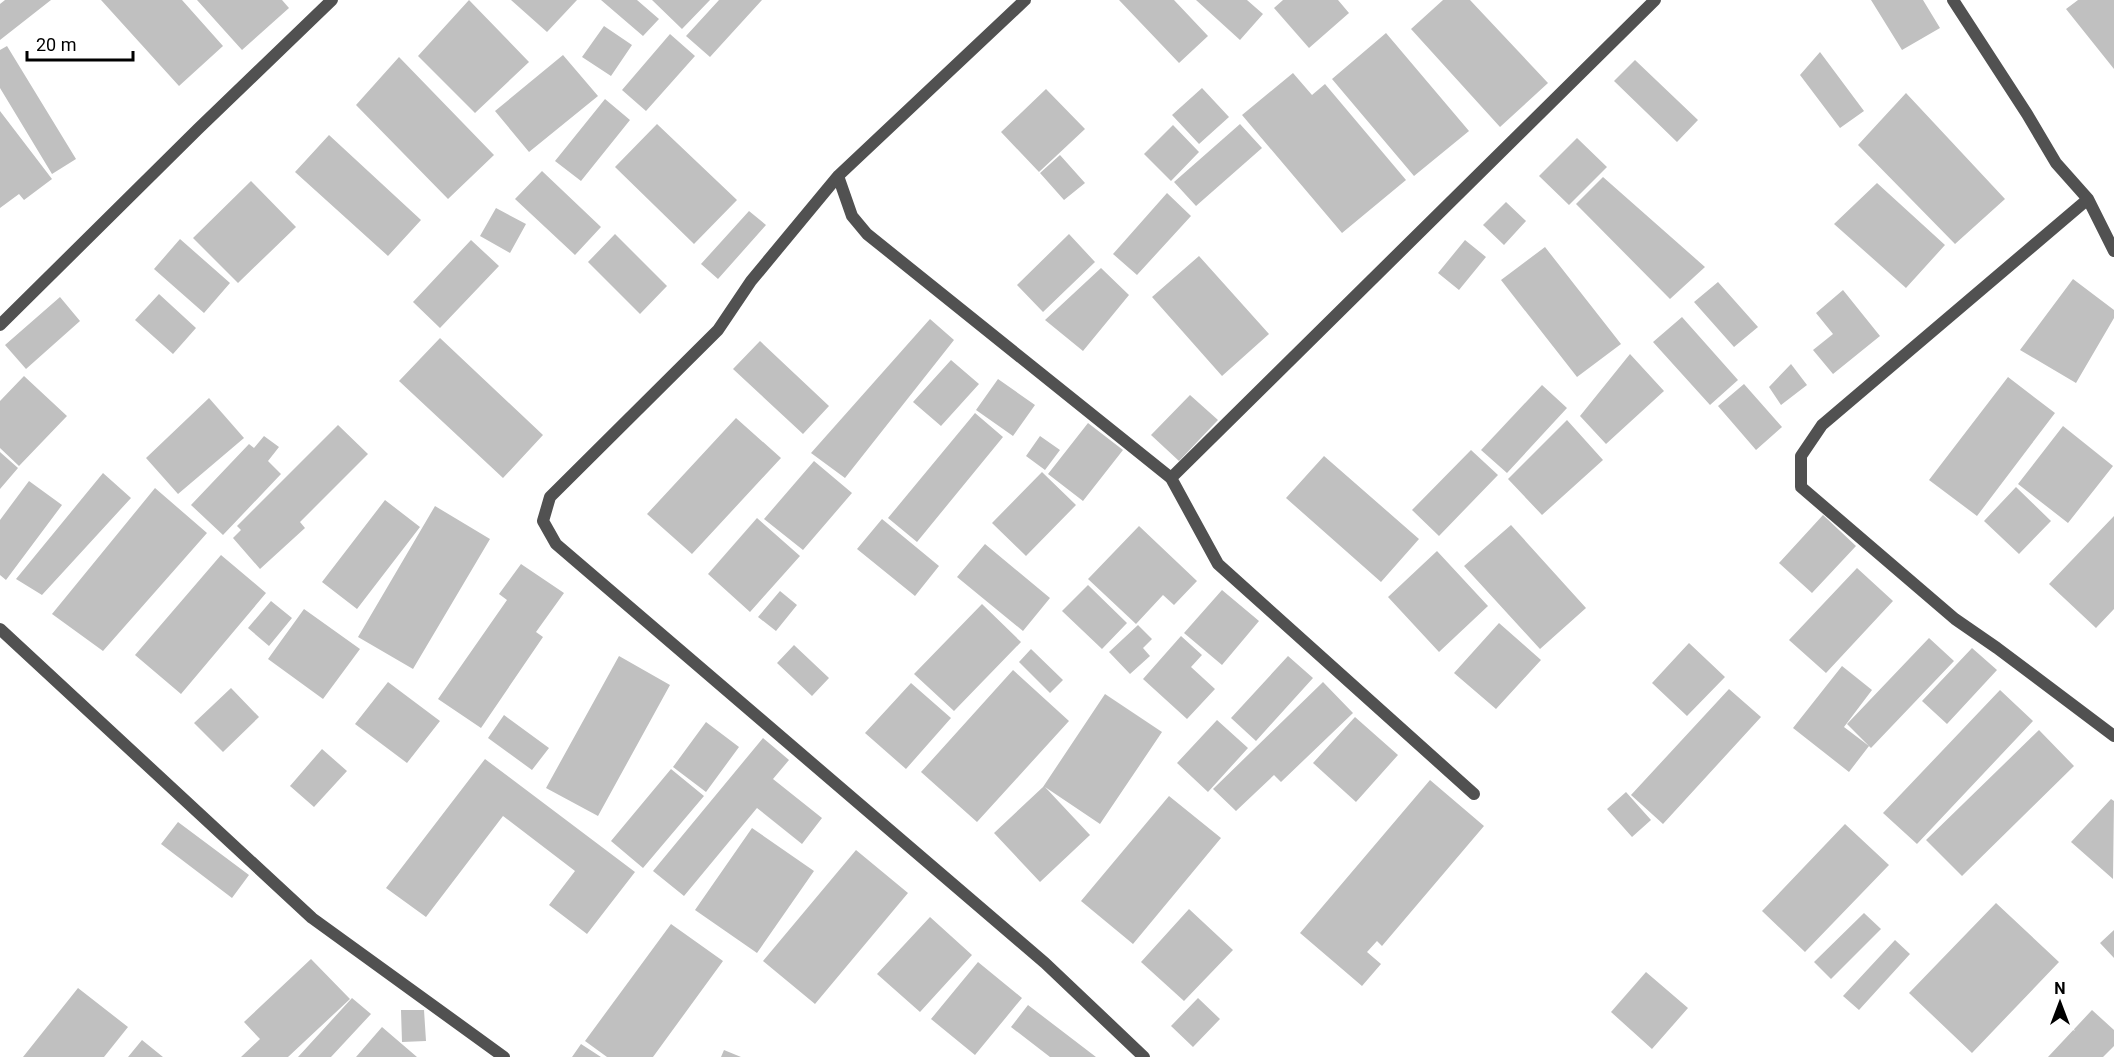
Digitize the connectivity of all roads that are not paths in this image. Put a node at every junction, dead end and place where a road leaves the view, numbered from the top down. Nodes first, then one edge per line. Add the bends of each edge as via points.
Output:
1 (332, 0) edge
2 (1025, 0) edge
3 (1654, 0) edge
4 (1953, 0) edge
5 (838, 176) junction
6 (2088, 199) junction
7 (2114, 251) edge
8 (0, 325) edge
9 (1171, 478) junction
10 (0, 629) edge
11 (2114, 736) edge
12 (1474, 795) dead end
13 (504, 1057) edge
14 (1144, 1057) edge

1 - 8 street
2 - 5 street
3 - 9 street
4 - 6 street via 2056,163
5 - 9 street via 852,216 867,234
5 - 14 street via 751,280 718,330 550,496 543,520 556,544 1045,963
6 - 7 street
6 - 11 street via 1822,424 1801,456 1801,487 1955,620
9 - 12 street via 1218,564
10 - 13 street via 312,918

